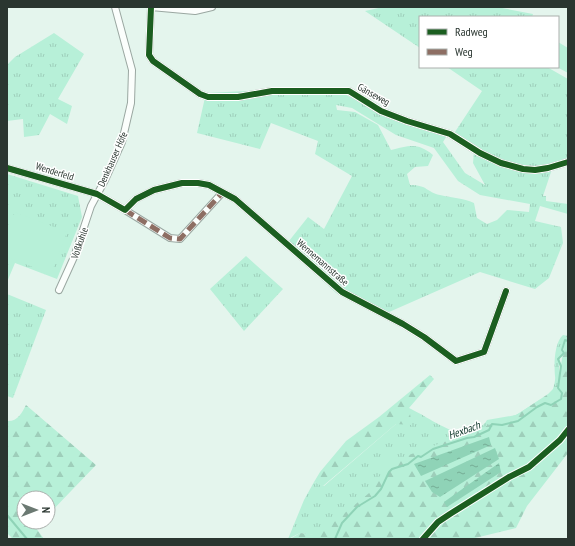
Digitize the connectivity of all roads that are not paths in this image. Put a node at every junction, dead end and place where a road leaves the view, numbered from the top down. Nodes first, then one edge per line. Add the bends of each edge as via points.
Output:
1 (115, 7) edge
2 (151, 7) edge
3 (212, 7) edge
4 (568, 162) edge
5 (7, 168) edge
6 (222, 192) junction
7 (97, 194) junction
8 (126, 210) junction
9 (59, 290) dead end
10 (506, 291) dead end

1 - 7 street, Denkhauser Höfe via 132,70 131,102 122,142
2 - 3 street via 195,10
2 - 4 street, Gänseweg via 149,54 153,61 192,90 208,97 238,97 272,91 349,91 381,111 450,134 501,163 535,170
5 - 7 street, Wenderfeld
6 - 8 street, Wennemannstraße via 209,185 182,183 154,190 136,199
6 - 8 street via 180,239 170,238
6 - 10 street, Wennemannstraße via 235,199 342,292 403,324 456,362 484,352
7 - 8 street
7 - 9 street, Voßkuhle via 70,268

